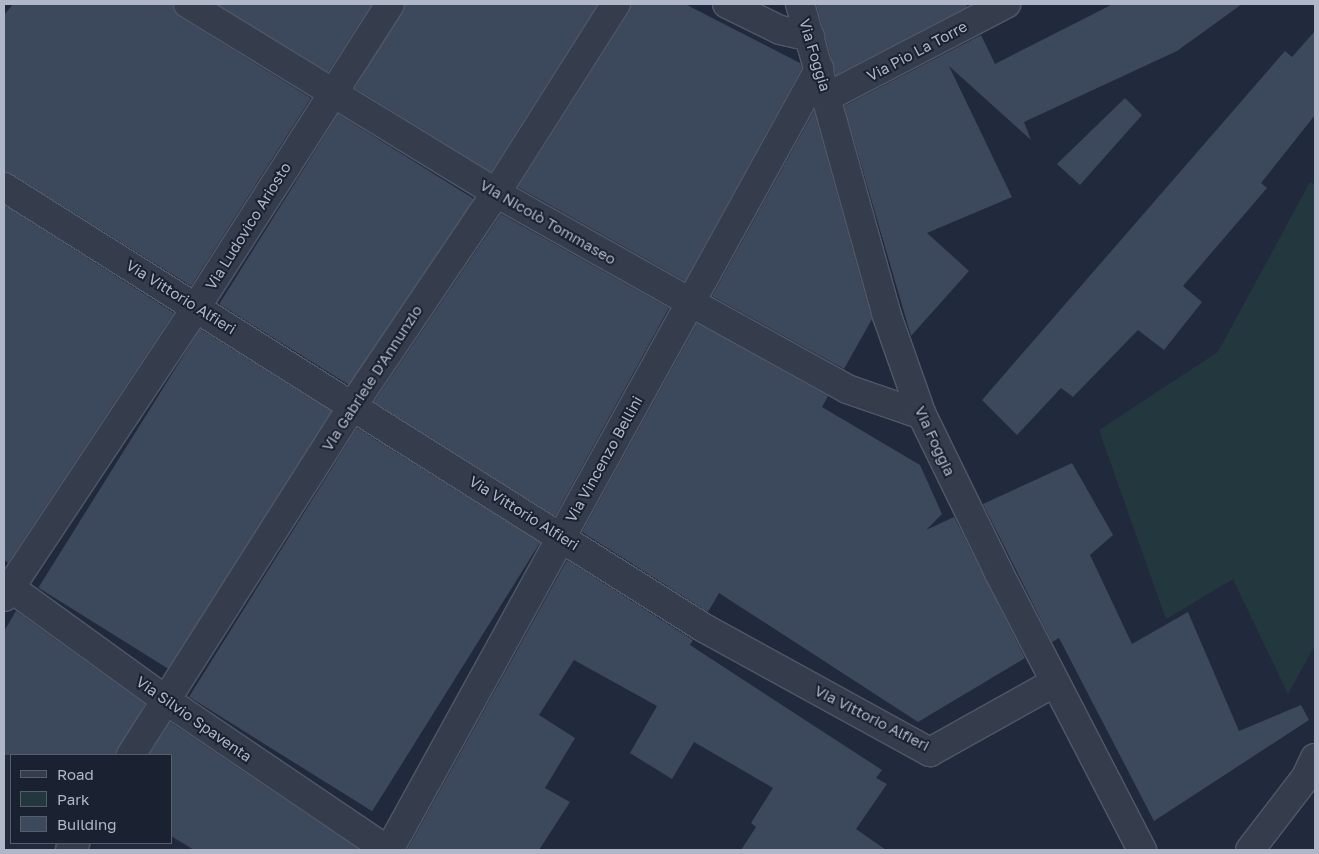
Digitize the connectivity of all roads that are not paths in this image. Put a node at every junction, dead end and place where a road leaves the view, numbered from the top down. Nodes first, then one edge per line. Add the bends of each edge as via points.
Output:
1 (188, 4) edge
2 (390, 4) edge
3 (616, 4) edge
4 (728, 4) edge
5 (800, 4) edge
6 (1006, 4) edge
7 (810, 37) junction
8 (819, 69) junction
9 (334, 91) junction
10 (828, 97) junction
11 (4, 186) edge
12 (496, 192) junction
13 (692, 303) junction
14 (197, 306) junction
15 (353, 405) junction
16 (922, 415) junction
17 (560, 536) junction
18 (6, 589) edge
19 (1055, 682) junction
20 (167, 701) junction
21 (133, 754) edge
22 (1315, 758) edge
23 (388, 850) edge
24 (1142, 850) edge
25 (1250, 850) edge

1 - 9 street, Via Nicolò Tommaseo
2 - 9 street, Via Ludovico Ariosto
3 - 12 street, Via Gabriele D'Annunzio
4 - 7 street via 780,30
5 - 7 street, Via Foggia
6 - 10 street, Via Pio La Torre
7 - 8 street, Via Foggia
8 - 10 street, Via Foggia
8 - 13 street, Via Vincenzo Bellini
9 - 12 street, Via Nicolò Tommaseo
9 - 14 street, Via Ludovico Ariosto
10 - 16 street, Via Foggia via 886,313
11 - 14 street, Via Vittorio Alfieri
12 - 13 street, Via Nicolò Tommaseo
12 - 15 street, Via Gabriele D'Annunzio
13 - 16 street, Via Nicolò Tommaseo via 847,389
13 - 17 street, Via Vincenzo Bellini
14 - 15 street, Via Vittorio Alfieri
14 - 18 street, Via Ludovico Ariosto
15 - 17 street, Via Vittorio Alfieri
15 - 20 street, Via Gabriele D'Annunzio
16 - 19 street, Via Foggia
17 - 19 street, Via Vittorio Alfieri via 704,628 930,752
17 - 23 street, Via Vincenzo Bellini
18 - 20 street, Via Silvio Spaventa
19 - 24 street, Via Foggia
20 - 21 street, Via Gabriele D'Annunzio
20 - 23 street, Via Silvio Spaventa
22 - 25 street via 1306,777

